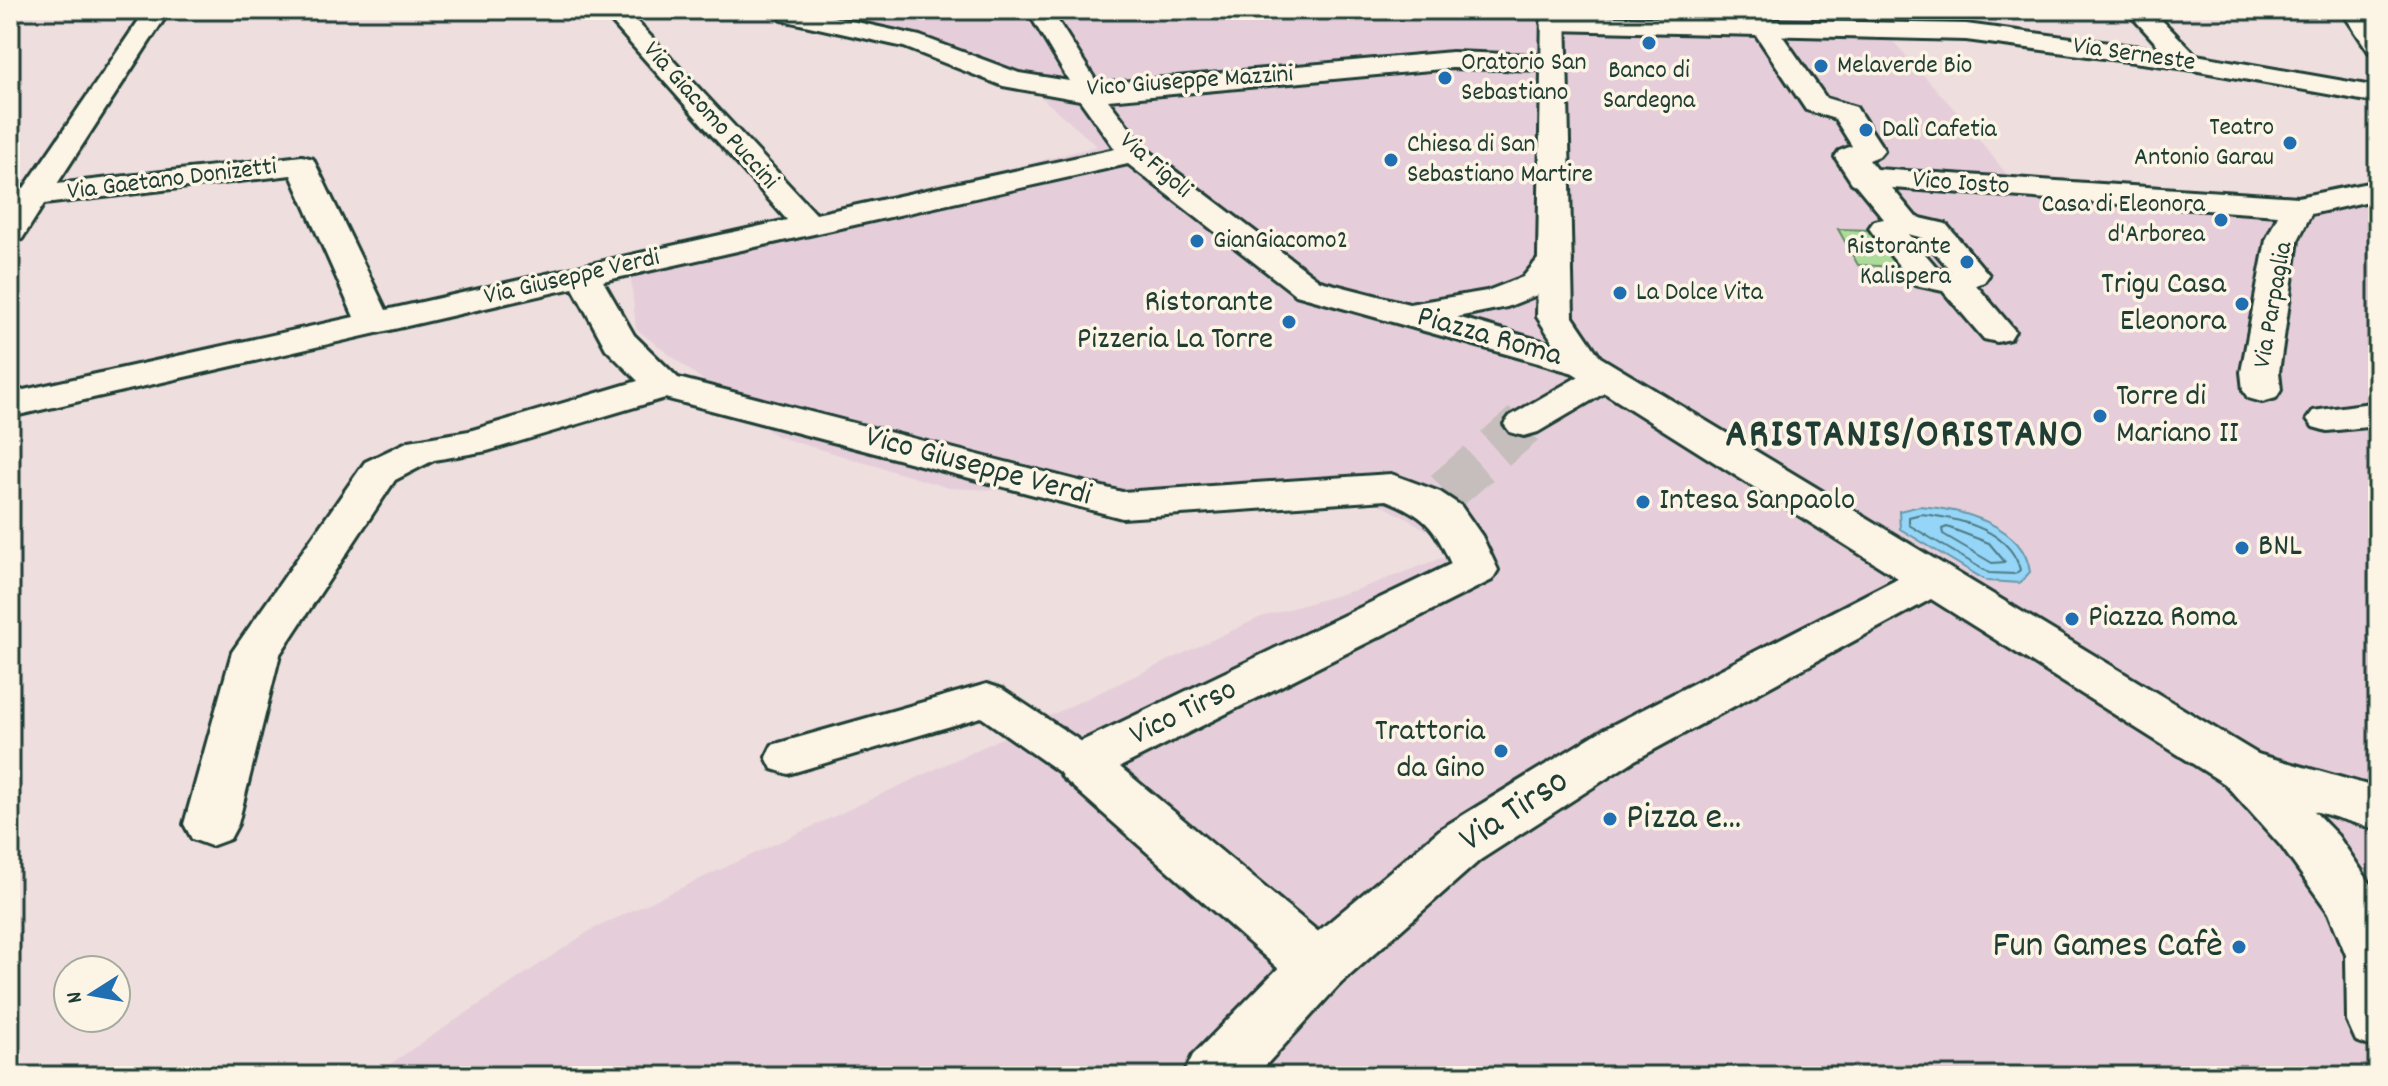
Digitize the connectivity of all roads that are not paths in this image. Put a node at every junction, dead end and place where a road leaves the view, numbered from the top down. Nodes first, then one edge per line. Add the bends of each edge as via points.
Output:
1 (158, 10) edge
2 (613, 10) edge
3 (1039, 10) edge
4 (2138, 10) edge
5 (2353, 10) edge
6 (791, 15) dead end
7 (1554, 16) edge
8 (1760, 18) edge
9 (2378, 47) edge
10 (2187, 61) junction
11 (1552, 62) junction
12 (1089, 93) junction
13 (2378, 95) edge
14 (1134, 154) junction
15 (1856, 167) junction
16 (2378, 190) edge
17 (21, 198) edge
18 (2298, 207) junction
19 (807, 223) junction
20 (10, 232) edge
21 (1555, 260) junction
22 (583, 276) junction
23 (1308, 288) joint
24 (1392, 311) junction
25 (375, 325) junction
26 (1997, 331) dead end
27 (1596, 371) junction
28 (664, 386) junction
29 (2262, 390) dead end
30 (10, 405) edge
31 (2378, 414) edge
32 (2327, 419) dead end
33 (1524, 424) tunnel mouth
34 (1438, 497) joint
35 (1933, 579) junction
36 (788, 757) dead end
37 (1081, 764) junction
38 (2243, 770) junction
39 (2378, 809) edge
40 (211, 824) dead end
41 (1318, 967) junction
42 (2377, 977) edge
43 (1215, 1076) edge

1 - 17 street
2 - 19 street, Via Giacomo Puccini
3 - 12 street, Via Figoli
4 - 10 street
5 - 9 street
6 - 12 street, Vico Giuseppe Mazzini via 911,41 1013,80
7 - 8 street, Via Serneste
7 - 11 street
8 - 10 street, Via Serneste via 1966,32
8 - 15 street via 1816,104 1846,113 1869,150
10 - 13 street, Via Serneste
11 - 12 street, Vico Giuseppe Mazzini via 1452,60
11 - 21 street
12 - 14 street, Via Figoli
14 - 19 street, Via Giuseppe Verdi
14 - 23 street, Via Figoli
15 - 18 street, Vico Iosto
15 - 26 street via 1905,224 1934,231 1972,275 1954,282
16 - 18 street, Via Parpaglia
17 - 20 street
17 - 25 street, Via Gaetano Donizetti via 302,165
18 - 29 street, Via Parpaglia via 2282,240 2260,372
19 - 22 street, Via Giuseppe Verdi
21 - 24 street, Piazza Roma via 1535,284 1495,300
21 - 27 street, Piazza Roma via 1555,317
22 - 25 street, Via Giuseppe Verdi
22 - 28 street via 619,341
23 - 24 street, Piazza Roma
24 - 27 street, Piazza Roma via 1534,348
25 - 30 street, Via Giuseppe Verdi
27 - 33 street, Piazza Roma
27 - 35 street, Piazza Roma
28 - 34 street, Vico Giuseppe Verdi via 1122,505 1391,487
28 - 40 street via 473,442 423,450 380,471 256,652
31 - 32 street
34 - 37 street, Vico Tirso via 1476,570
35 - 38 street, Piazza Roma
35 - 41 street, Via Tirso via 1617,746 1461,844
36 - 37 lane via 987,700
37 - 41 street, Vico Tirso
38 - 39 street, Piazza Roma
38 - 42 street, Piazza Roma via 2335,870
41 - 43 street, Via Tirso

